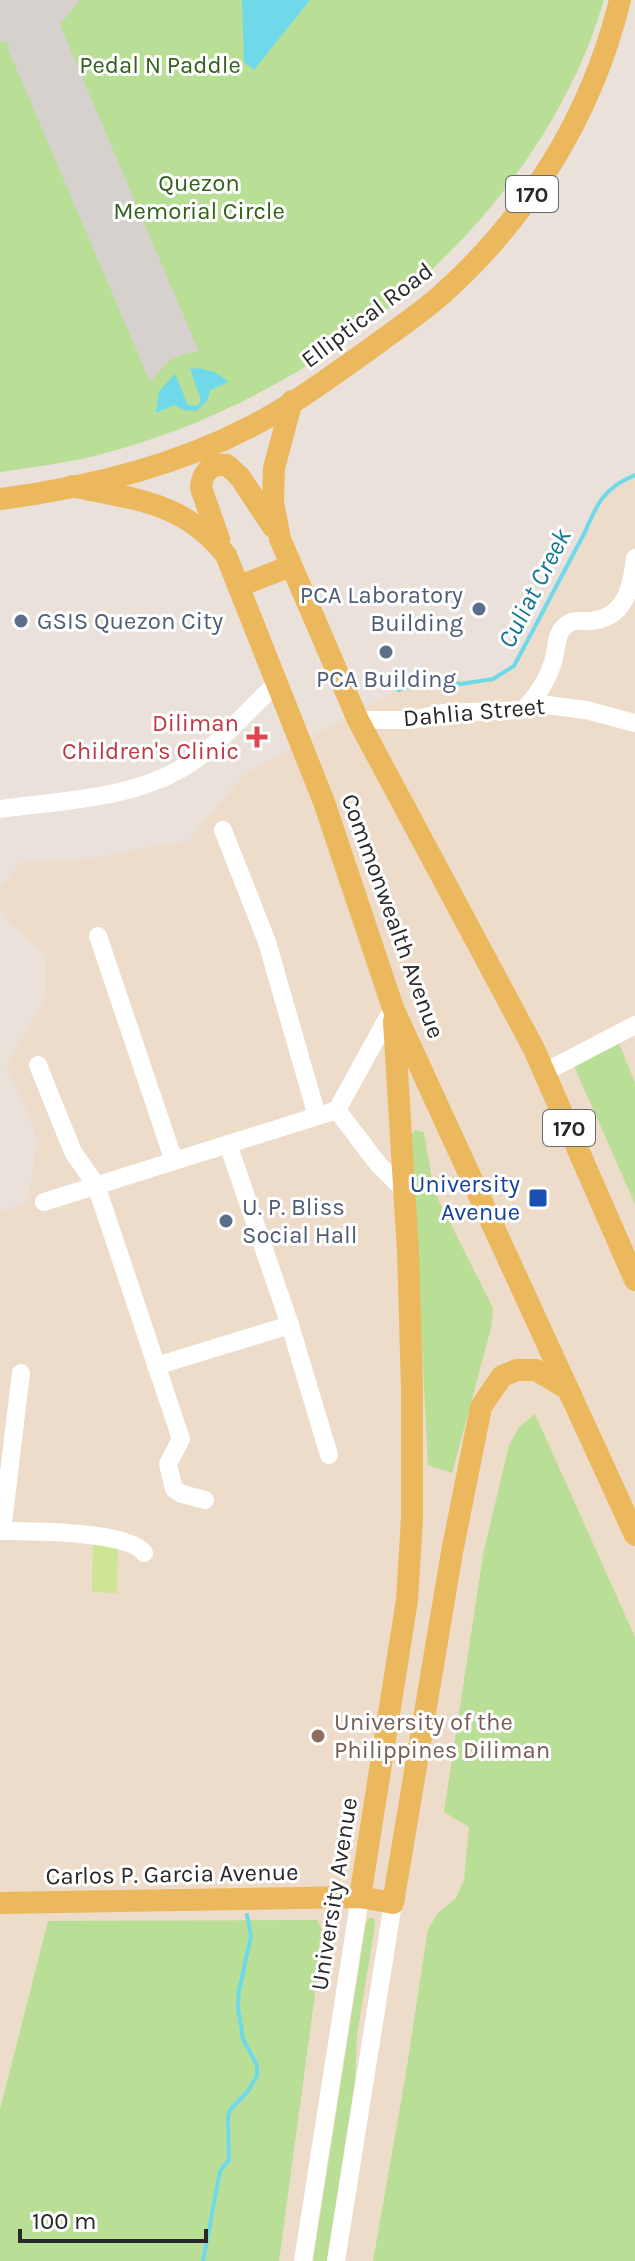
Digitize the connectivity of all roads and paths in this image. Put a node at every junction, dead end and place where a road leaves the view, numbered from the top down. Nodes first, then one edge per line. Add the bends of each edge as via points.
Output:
1 (620, 0) edge
2 (292, 401) junction
3 (72, 486) junction
4 (0, 499) edge
5 (280, 539) junction
6 (226, 555) junction
7 (635, 558) edge
8 (291, 566) junction
9 (239, 586) junction
10 (276, 684) junction
11 (531, 703) junction
12 (358, 720) junction
13 (635, 723) edge
14 (0, 809) edge
15 (223, 830) dead end
16 (98, 936) dead end
17 (393, 1008) junction
18 (635, 1025) edge
19 (38, 1065) dead end
20 (545, 1072) junction
21 (337, 1110) junction
22 (317, 1116) junction
23 (228, 1144) junction
24 (174, 1161) junction
25 (96, 1185) junction
26 (403, 1189) junction
27 (44, 1202) dead end
28 (635, 1280) edge
29 (290, 1325) junction
30 (156, 1366) junction
31 (21, 1373) dead end
32 (569, 1390) junction
33 (329, 1455) dead end
34 (205, 1500) dead end
35 (1, 1531) edge
36 (635, 1535) edge
37 (144, 1553) dead end
38 (360, 1897) junction
39 (0, 1903) edge
40 (393, 1903) junction
41 (303, 2261) edge
42 (336, 2261) edge

1 - 2 main road, Elliptical Road / 170 via 575,123 512,221 438,298
2 - 3 main road, Elliptical Road / 170 via 241,431 176,459
2 - 5 main road, Commonwealth Avenue / 170 via 274,468
3 - 4 main road, Elliptical Road / 170
3 - 6 main road, Commonwealth Avenue / 170 via 173,512 209,534
5 - 6 main road via 240,477 227,465 214,466 201,479 201,488
5 - 8 main road, Commonwealth Avenue / 170
6 - 9 main road, Commonwealth Avenue / 170
7 - 11 street via 631,590 613,614 564,627 551,669
8 - 9 main road
8 - 12 main road, Commonwealth Avenue / 170
9 - 10 main road, Commonwealth Avenue / 170
10 - 14 street via 209,750 167,776 123,792
10 - 17 main road, Commonwealth Avenue / 170 via 324,802
11 - 12 street, Dahlia Street via 517,711
11 - 13 street, Dahlia Street
12 - 20 main road, Commonwealth Avenue / 170
15 - 22 street via 267,942
16 - 24 street
17 - 21 street
17 - 26 main road, University Avenue
17 - 32 main road, Commonwealth Avenue / 170
18 - 20 street
19 - 25 street via 73,1152
20 - 28 main road, Commonwealth Avenue / 170
21 - 22 street
21 - 26 street
22 - 23 street
23 - 24 street
23 - 29 street
24 - 25 street
25 - 27 street
25 - 30 street
26 - 38 main road, University Avenue via 412,1386 410,1562
29 - 30 street
29 - 33 street
30 - 34 street via 181,1439 168,1464 174,1489
31 - 35 street
32 - 36 main road, Commonwealth Avenue / 170
32 - 40 main road via 536,1370 517,1370 502,1376 481,1407
35 - 37 street via 85,1535 132,1543
38 - 39 main road, Carlos P. Garcia Avenue
38 - 40 main road, Carlos P. Garcia Avenue
38 - 41 street, University Avenue
40 - 42 street

